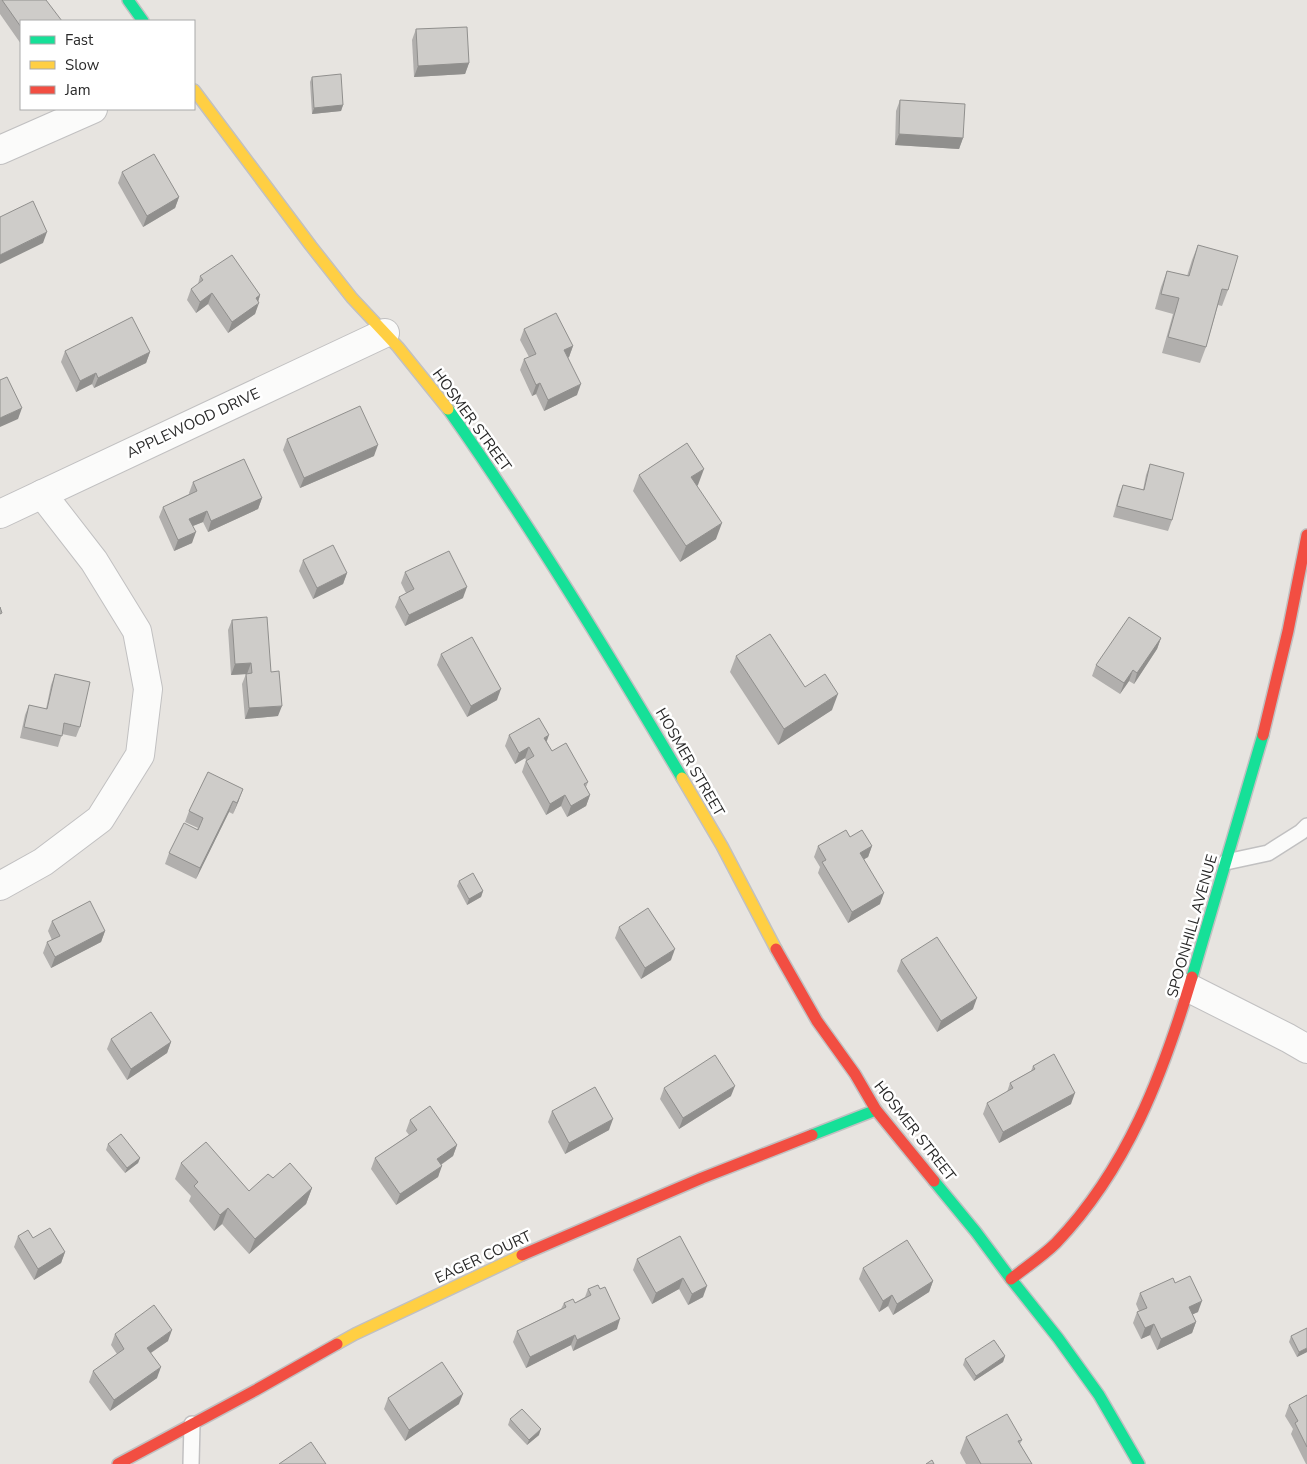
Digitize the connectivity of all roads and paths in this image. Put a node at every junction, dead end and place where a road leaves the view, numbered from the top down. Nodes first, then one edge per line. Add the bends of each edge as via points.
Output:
1 (128, 0) edge
2 (142, 20) edge
3 (195, 91) edge
4 (91, 110) edge
5 (0, 150) edge
6 (385, 333) junction
7 (42, 494) junction
8 (0, 514) edge
9 (1307, 535) edge
10 (1307, 826) edge
11 (1226, 862) junction
12 (0, 886) edge
13 (1189, 988) junction
14 (1307, 1049) edge
15 (876, 1110) junction
16 (1011, 1279) junction
17 (192, 1424) junction
18 (118, 1464) edge
19 (191, 1464) edge
20 (1139, 1464) edge

1 - 2 street
3 - 6 street, HOSMER STREET via 311,246
4 - 5 street
6 - 7 street, APPLEWOOD DRIVE
6 - 15 street, HOSMER STREET via 446,405 586,618 722,846 817,1021
7 - 8 street, APPLEWOOD DRIVE
7 - 12 street via 94,561 136,631 148,689 140,754 100,819 43,862
9 - 11 street, SPOONHILL AVENUE via 1273,696
10 - 11 lane via 1268,853
11 - 13 street, SPOONHILL AVENUE
13 - 14 street
13 - 16 street, SPOONHILL AVENUE via 1159,1076 1132,1137 1098,1193 1055,1244
15 - 16 street, HOSMER STREET
15 - 17 street, EAGER COURT via 702,1178 506,1262 355,1334
16 - 20 street, HOSMER STREET via 1099,1395
17 - 18 street, EAGER COURT
17 - 19 lane

